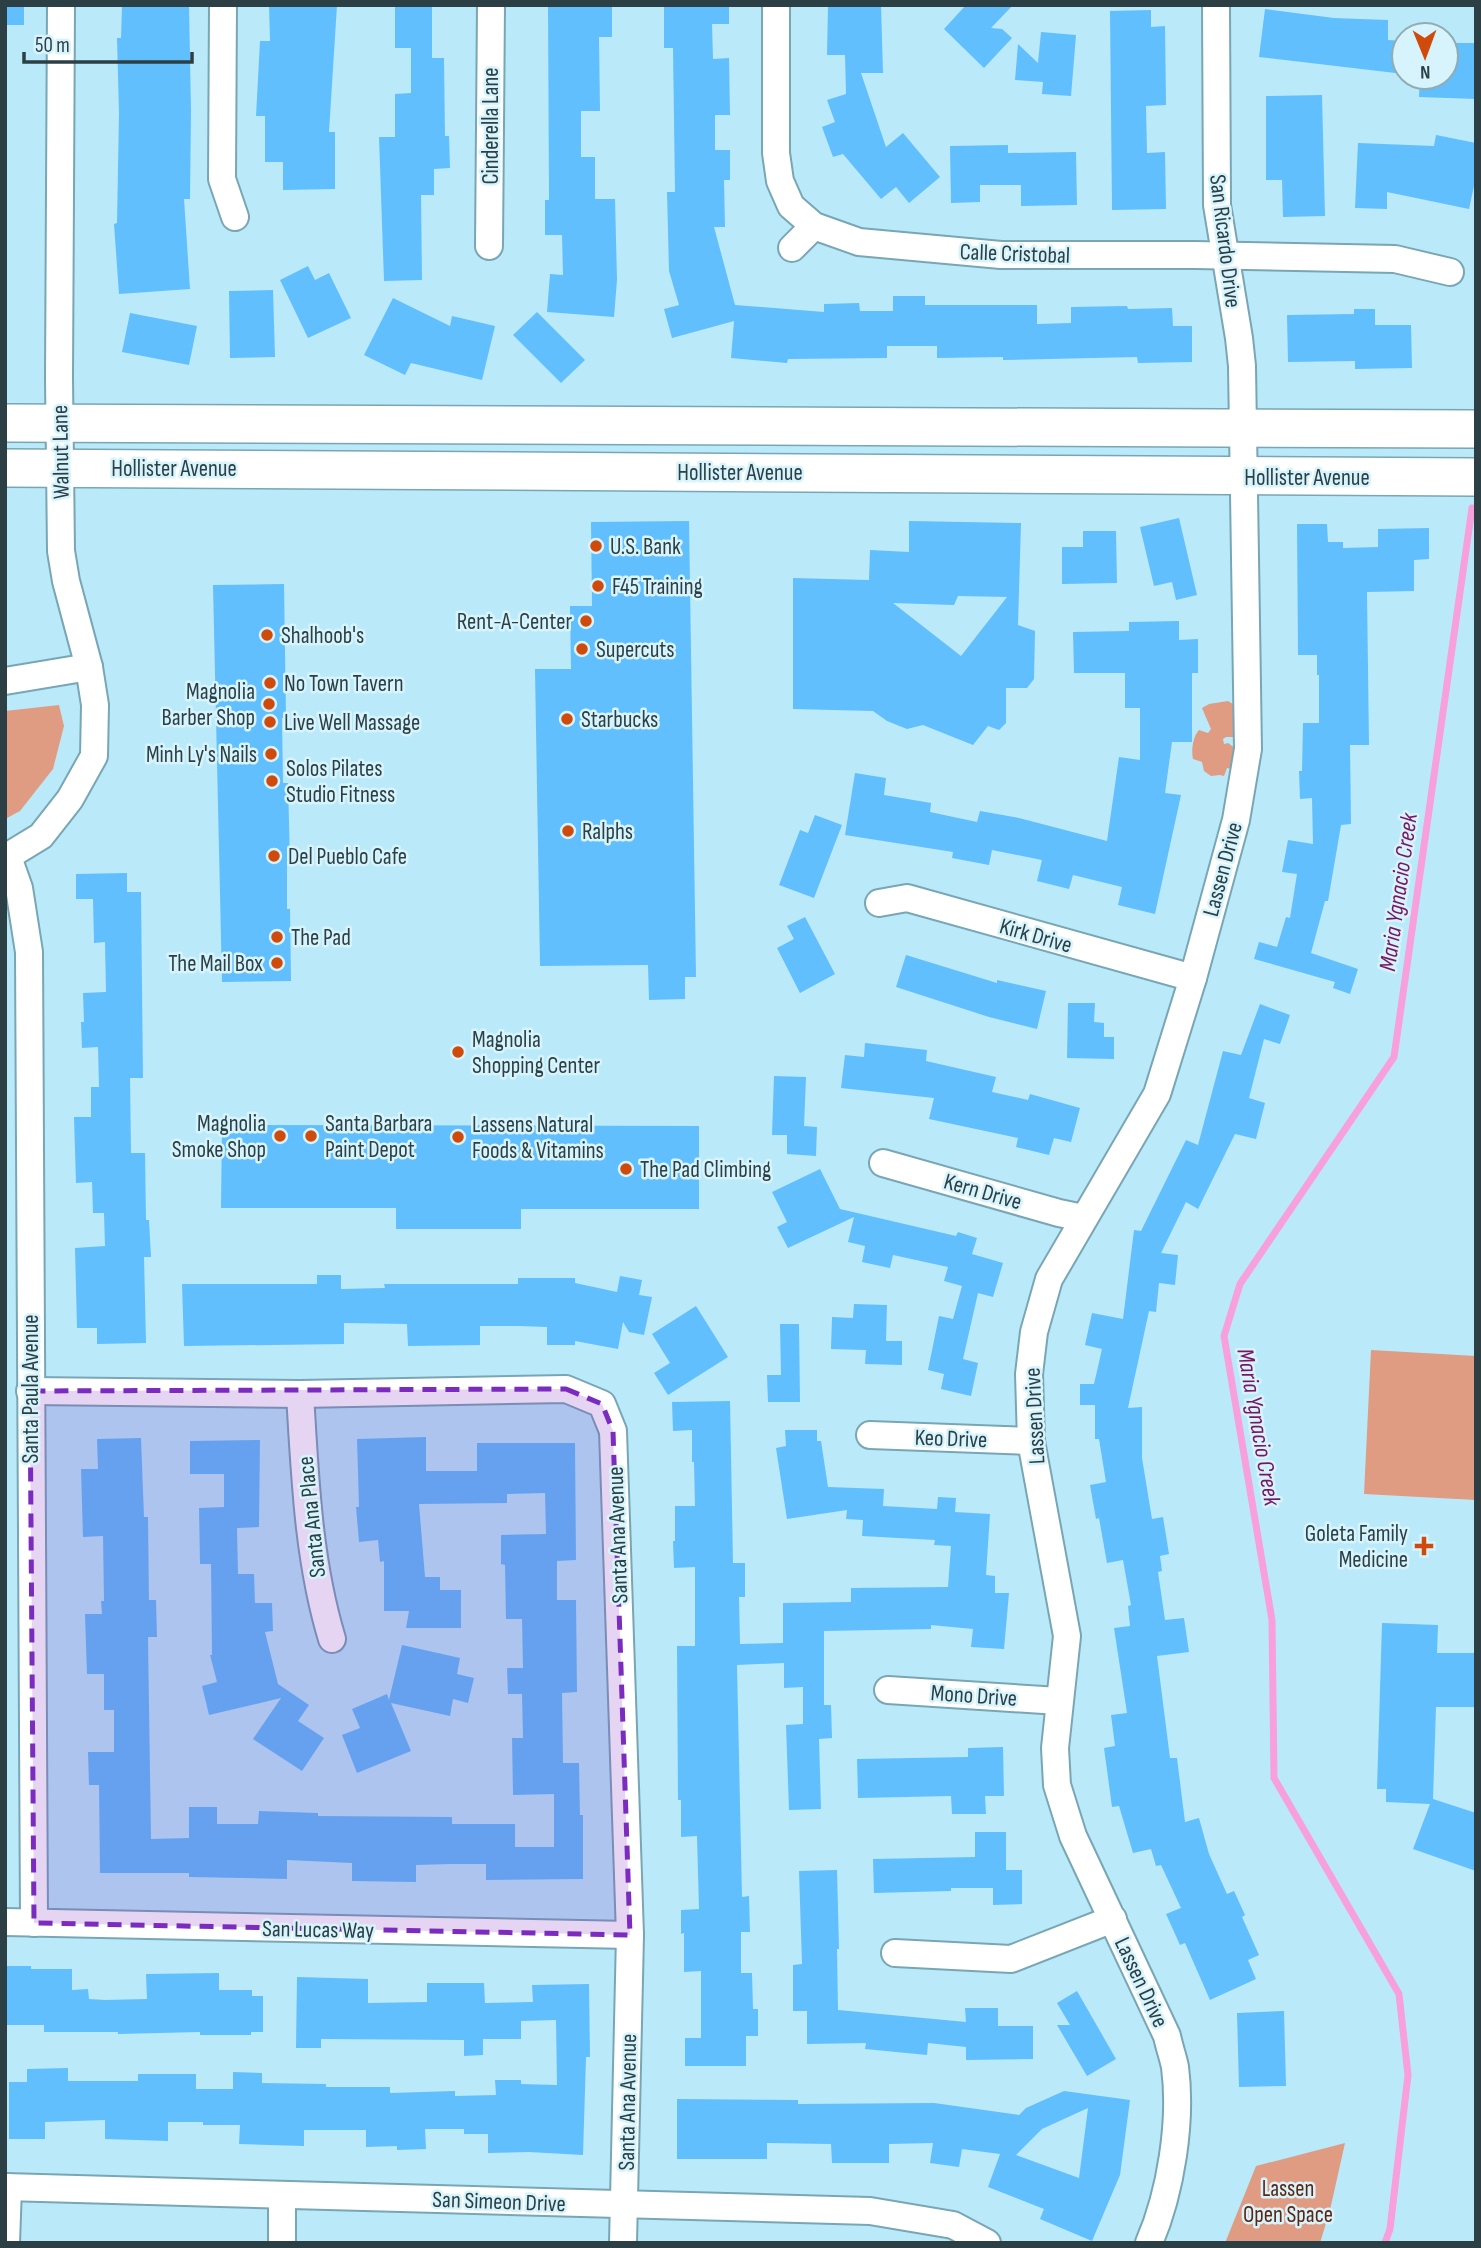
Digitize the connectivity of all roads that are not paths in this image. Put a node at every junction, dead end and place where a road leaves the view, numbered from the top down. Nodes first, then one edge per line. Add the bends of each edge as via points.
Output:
1 (61, 5) edge
2 (223, 5) edge
3 (491, 5) edge
4 (776, 5) edge
5 (1216, 5) edge
6 (235, 217) dead end
7 (814, 226) junction
8 (489, 246) dead end
9 (792, 248) dead end
10 (1226, 257) junction
11 (1451, 272) dead end
12 (5, 423) edge
13 (59, 423) junction
14 (1244, 428) junction
15 (1469, 429) edge
16 (5, 468) edge
17 (60, 468) junction
18 (1245, 476) junction
19 (1461, 477) edge
20 (89, 667) junction
21 (5, 681) edge
22 (7, 857) edge
23 (879, 903) dead end
24 (1193, 978) junction
25 (883, 1163) dead end
26 (1083, 1219) junction
27 (30, 1391) junction
28 (300, 1394) junction
29 (870, 1435) dead end
30 (1031, 1441) junction
31 (332, 1639) dead end
32 (888, 1690) dead end
33 (1059, 1701) junction
34 (1113, 1919) junction
35 (5, 1922) edge
36 (34, 1923) junction
37 (630, 1935) junction
38 (895, 1953) dead end
39 (6, 2187) edge
40 (282, 2195) junction
41 (625, 2205) junction
42 (6, 2243) edge
43 (282, 2243) edge
44 (623, 2243) edge
45 (987, 2243) edge
46 (1149, 2243) edge

1 - 13 street, Walnut Lane
2 - 6 street via 222,179
3 - 8 street, Cinderella Lane
4 - 7 street, Calle Cristobal via 780,181 791,206
5 - 10 street, San Ricardo Drive via 1217,205
7 - 9 street
7 - 10 street, Calle Cristobal via 859,242 1001,255
10 - 11 street, Calle Cristobal via 1395,259
10 - 14 street, San Ricardo Drive via 1239,338
12 - 13 main road, Hollister Avenue
13 - 14 main road, Hollister Avenue
13 - 17 street, Walnut Lane
14 - 15 main road, Hollister Avenue
14 - 18 street, San Ricardo Drive
16 - 17 main road, Hollister Avenue
17 - 18 main road, Hollister Avenue
17 - 20 street, Walnut Lane via 61,551
18 - 19 main road, Hollister Avenue
18 - 24 street, Lassen Drive via 1248,749 1236,820
20 - 21 street
20 - 22 street, Walnut Lane via 95,705 94,756 70,799 41,836
22 - 27 street, Santa Paula Avenue via 19,888 29,952
23 - 24 street, Kirk Drive via 907,898
24 - 26 street, Lassen Drive via 1157,1094
25 - 26 street, Kern Drive
26 - 30 street, Lassen Drive via 1049,1279 1034,1332 1028,1374
27 - 28 street, Santa Ana Avenue
27 - 36 street, Santa Paula Avenue
28 - 31 street, Santa Ana Place via 307,1510 321,1605
28 - 37 street, Santa Ana Avenue via 566,1389 601,1404 613,1431
29 - 30 street, Keo Drive
30 - 33 street, Lassen Drive via 1067,1636
32 - 33 street, Mono Drive
33 - 34 street, Lassen Drive via 1057,1785 1073,1836
34 - 38 street via 1011,1958
34 - 46 street, Lassen Drive via 1167,2036 1175,2066 1175,2147
35 - 36 street, San Lucas Way
36 - 37 street, San Lucas Way
37 - 41 street, Santa Ana Avenue
39 - 40 street, San Simeon Drive
39 - 42 street
40 - 41 street, San Simeon Drive
40 - 43 street
41 - 44 street, Santa Ana Avenue
41 - 45 street, San Simeon Drive via 870,2211 953,2225

